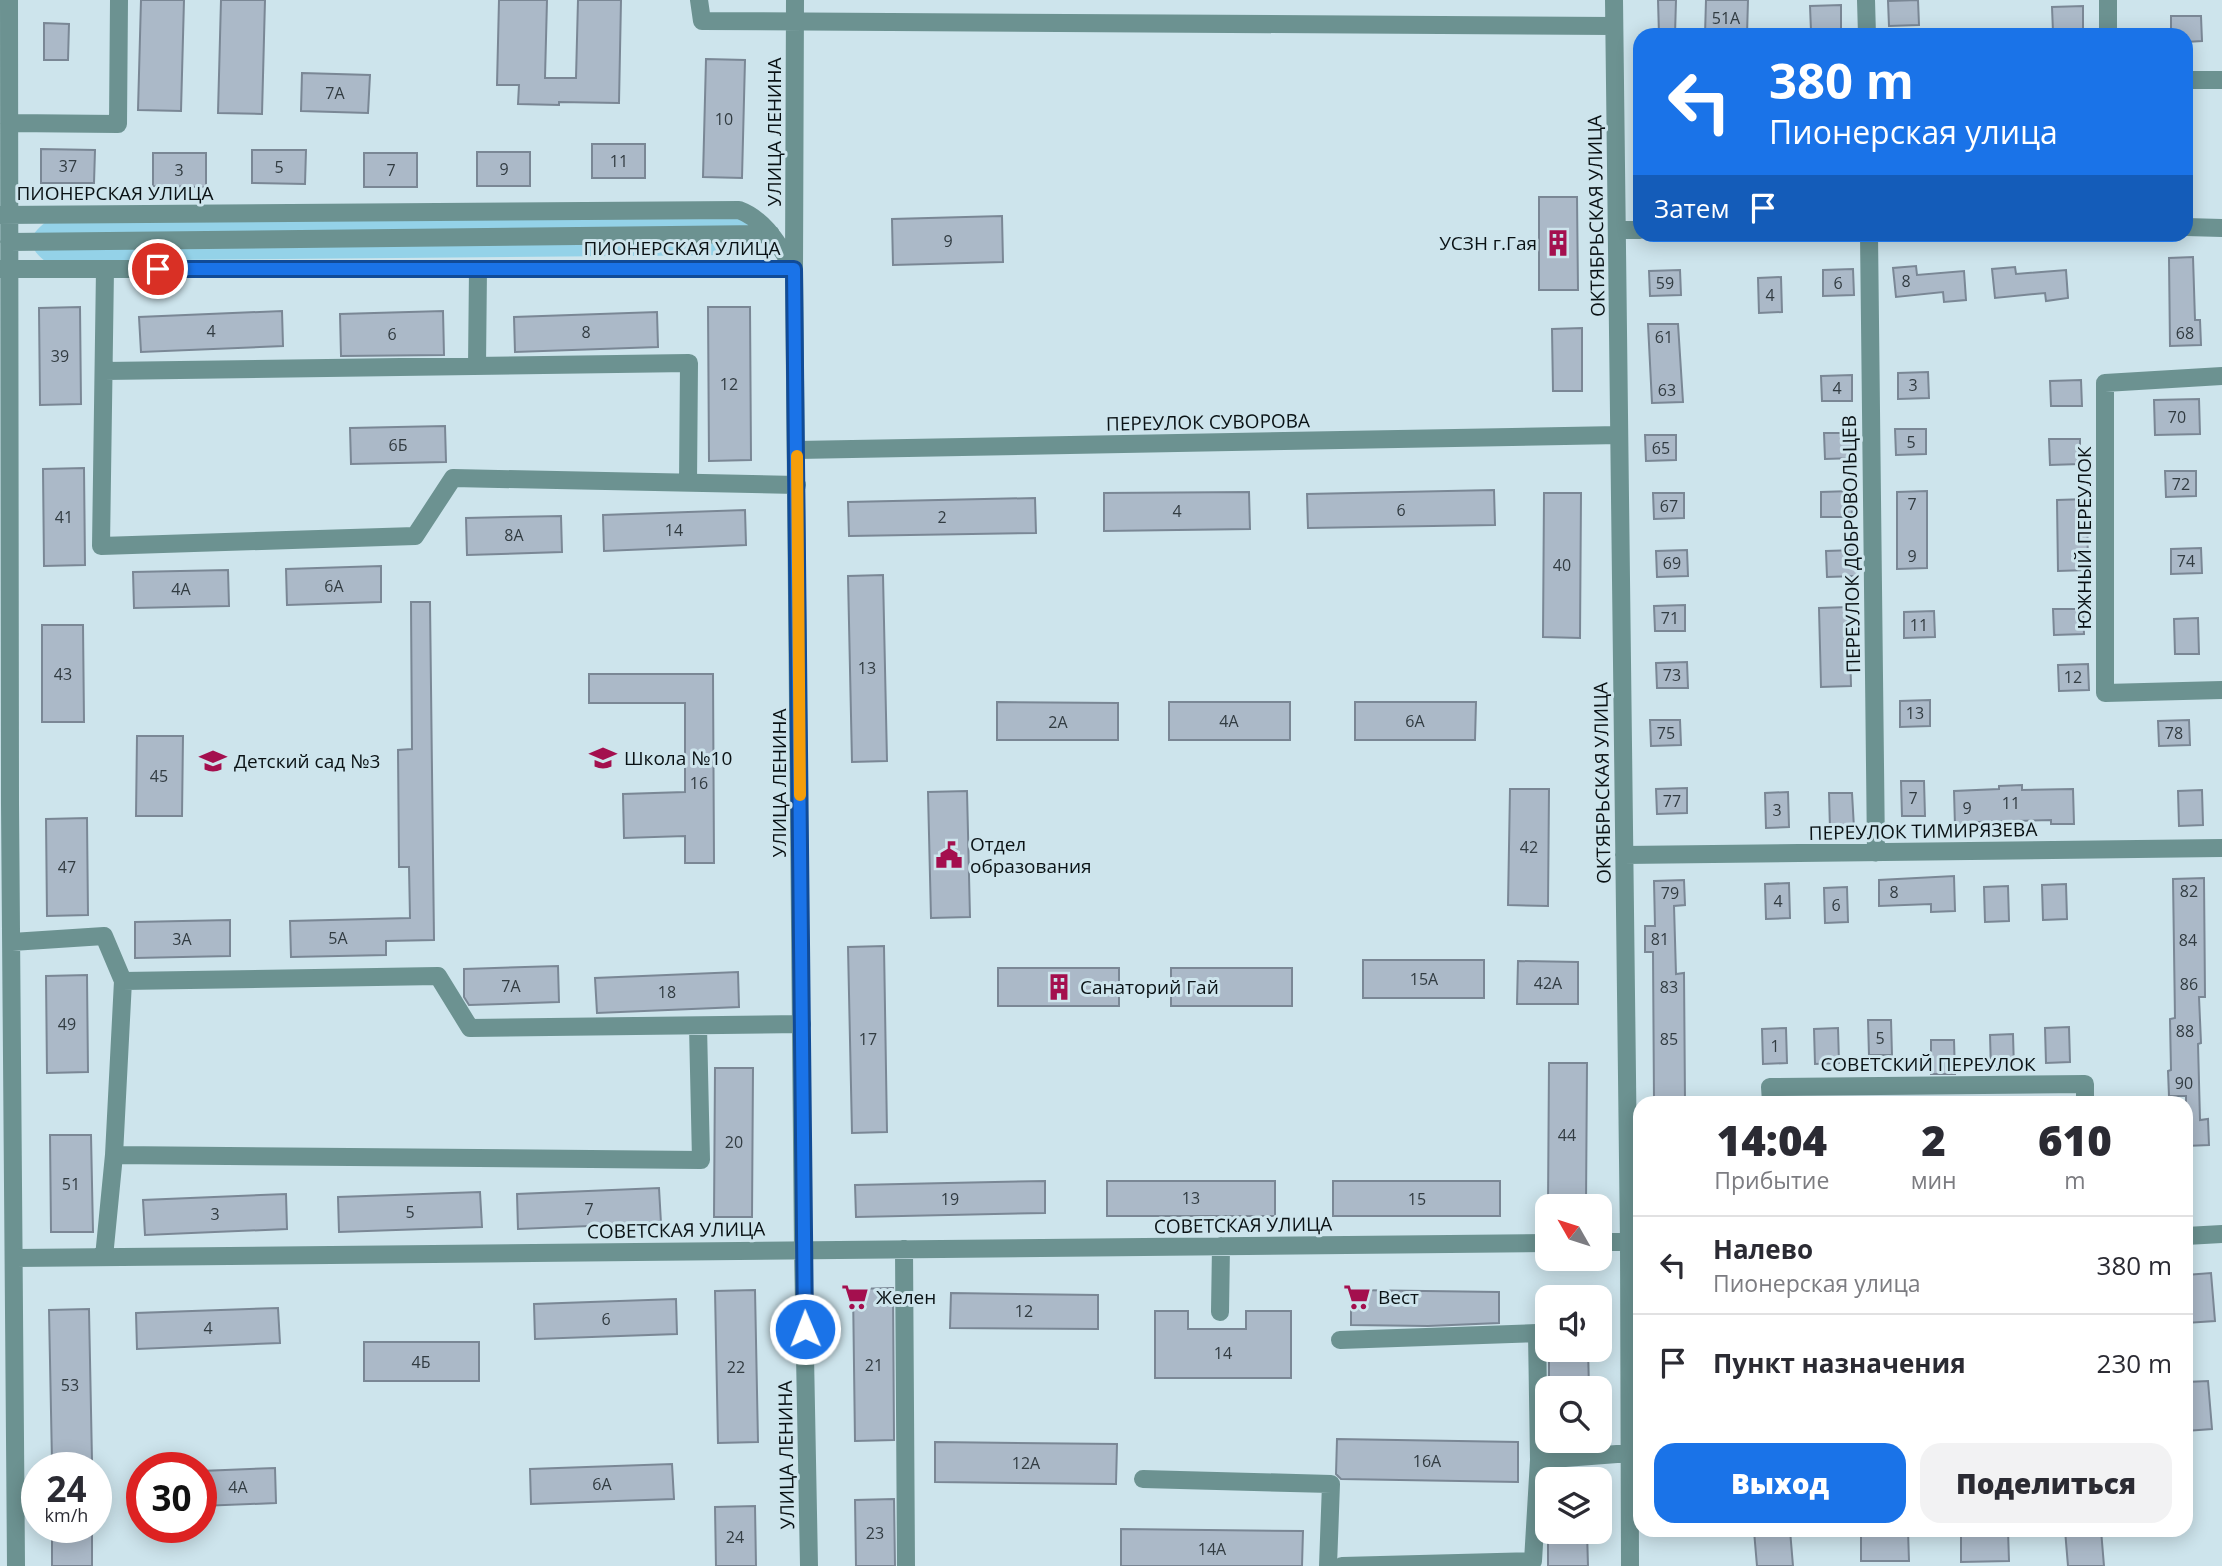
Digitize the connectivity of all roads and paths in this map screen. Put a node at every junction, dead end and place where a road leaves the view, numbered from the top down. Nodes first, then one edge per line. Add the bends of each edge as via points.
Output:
1 (9, 0) edge
2 (119, 0) edge
3 (699, 0) edge
4 (795, 0) edge
5 (1614, 0) edge
6 (1866, 0) edge
7 (2108, 0) edge
8 (795, 21) junction
9 (1614, 26) junction
10 (1867, 28) edge
11 (2108, 28) edge
12 (2193, 80) edge
13 (2222, 80) edge
14 (9, 123) junction
15 (4, 215) edge
16 (2193, 228) edge
17 (2222, 228) edge
18 (1617, 230) junction
19 (1633, 230) edge
20 (771, 234) junction
21 (9, 242) junction
22 (1869, 242) edge
23 (478, 268) junction
24 (4, 269) edge
25 (105, 269) junction
26 (794, 269) junction
27 (477, 366) junction
28 (104, 371) junction
29 (2222, 376) edge
30 (1619, 435) junction
31 (797, 450) junction
32 (688, 483) junction
33 (797, 485) junction
34 (2222, 690) edge
35 (2222, 848) edge
36 (1876, 853) junction
37 (1624, 855) junction
38 (12, 942) junction
39 (122, 981) junction
40 (802, 1024) junction
41 (698, 1026) junction
42 (1771, 1096) edge
43 (2085, 1096) edge
44 (114, 1155) junction
45 (1633, 1203) edge
46 (2222, 1234) edge
47 (2193, 1236) edge
48 (1612, 1242) edge
49 (1633, 1242) edge
50 (1535, 1243) edge
51 (1220, 1246) junction
52 (904, 1249) junction
53 (803, 1250) junction
54 (104, 1257) junction
55 (15, 1258) junction
56 (1633, 1295) edge
57 (1220, 1312) dead end
58 (1339, 1340) dead end
59 (1630, 1453) junction
60 (1539, 1460) junction
61 (1143, 1479) dead end
62 (16, 1566) edge
63 (809, 1566) edge
64 (906, 1566) edge
65 (1328, 1566) edge
66 (1342, 1566) edge
67 (1630, 1566) edge

1 - 14 street
2 - 14 street via 118,124
3 - 8 street via 702,21
4 - 8 street, УЛИЦА ЛЕНИНА
5 - 9 street, ОКТЯБРЬСКАЯ УЛИЦА
6 - 10 street
7 - 11 street
8 - 9 street
8 - 26 street, УЛИЦА ЛЕНИНА
9 - 18 street, ОКТЯБРЬСКАЯ УЛИЦА
12 - 13 street
14 - 15 street
15 - 20 street, ПИОНЕРСКАЯ УЛИЦА via 739,210
15 - 21 street
16 - 17 street
18 - 19 street
18 - 30 street, ОКТЯБРЬСКАЯ УЛИЦА
20 - 21 street
20 - 26 street, ПИОНЕРСКАЯ УЛИЦА
21 - 24 street
22 - 36 street, ПЕРЕУЛОК ДОБРОВОЛЬЦЕВ
23 - 25 street, ПИОНЕРСКАЯ УЛИЦА
23 - 26 street, ПИОНЕРСКАЯ УЛИЦА
23 - 27 street
24 - 25 street, ПИОНЕРСКАЯ УЛИЦА
24 - 38 street
25 - 28 street
26 - 31 street, УЛИЦА ЛЕНИНА
27 - 28 street
27 - 32 street via 689,363
28 - 32 street via 101,546 415,537 453,478
29 - 34 street, ЮЖНЫЙ ПЕРЕУЛОК via 2105,383 2105,693
30 - 31 street, ПЕРЕУЛОК СУВОРОВА
30 - 37 street, ОКТЯБРЬСКАЯ УЛИЦА
31 - 33 street, УЛИЦА ЛЕНИНА
32 - 33 street
33 - 40 street, УЛИЦА ЛЕНИНА
35 - 36 street, ПЕРЕУЛОК ТИМИРЯЗЕВА
36 - 37 street, ПЕРЕУЛОК ТИМИРЯЗЕВА
37 - 45 street, ОКТЯБРЬСКАЯ УЛИЦА
38 - 39 street via 104,936
38 - 55 street
39 - 41 street via 438,976 470,1028
39 - 44 street
40 - 41 street
40 - 53 street, УЛИЦА ЛЕНИНА
41 - 44 street via 701,1160
42 - 43 street, СОВЕТСКИЙ ПЕРЕУЛОК via 1770,1087 2085,1084
44 - 54 street
46 - 47 street
48 - 49 street
50 - 51 street, СОВЕТСКАЯ УЛИЦА
51 - 52 street, СОВЕТСКАЯ УЛИЦА
51 - 57 street
52 - 53 street, СОВЕТСКАЯ УЛИЦА
52 - 64 street
53 - 54 street, СОВЕТСКАЯ УЛИЦА
53 - 63 street, УЛИЦА ЛЕНИНА
54 - 55 street, СОВЕТСКАЯ УЛИЦА
55 - 62 street
56 - 59 street, ОКТЯБРЬСКАЯ УЛИЦА
58 - 60 street via 1537,1333
59 - 60 street
59 - 67 street, ОКТЯБРЬСКАЯ УЛИЦА
60 - 66 street via 1533,1561
61 - 65 street via 1331,1484

